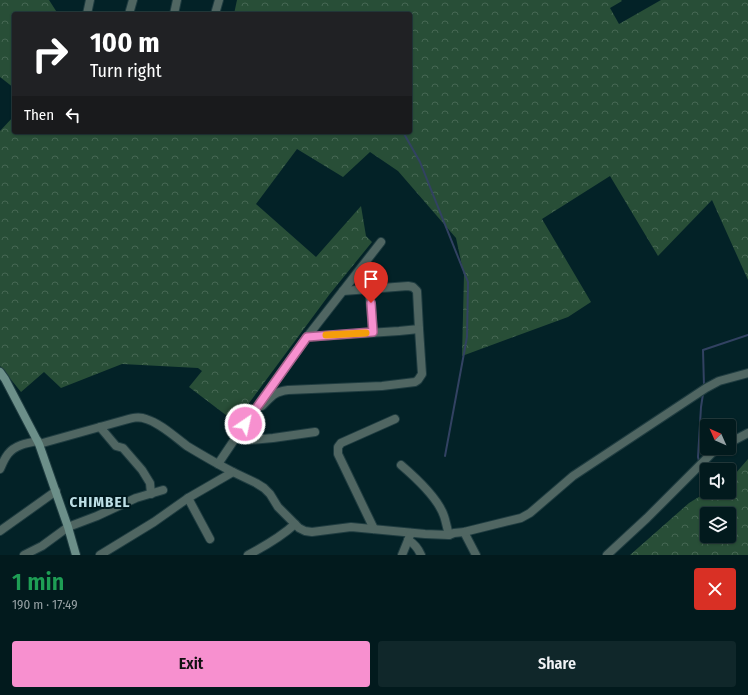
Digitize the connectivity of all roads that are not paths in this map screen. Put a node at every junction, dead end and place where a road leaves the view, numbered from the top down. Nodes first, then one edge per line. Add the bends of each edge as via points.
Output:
1 (90, 0) edge
2 (133, 0) edge
3 (177, 0) edge
4 (218, 0) edge
5 (87, 12) edge
6 (130, 12) edge
7 (174, 12) edge
8 (215, 12) edge
9 (381, 242) dead end
10 (368, 275) dead end
11 (370, 289) junction
12 (343, 291) junction
13 (419, 329) junction
14 (373, 332) junction
15 (307, 337) junction
16 (0, 372) edge
17 (748, 374) edge
18 (253, 412) junction
19 (395, 419) dead end
20 (100, 427) junction
21 (315, 432) dead end
22 (748, 433) edge
23 (237, 436) junction
24 (736, 439) edge
25 (38, 442) junction
26 (710, 455) edge
27 (218, 464) junction
28 (401, 465) dead end
29 (0, 469) edge
30 (233, 472) junction
31 (163, 490) dead end
32 (56, 491) junction
33 (151, 494) junction
34 (188, 498) junction
35 (295, 524) junction
36 (68, 527) junction
37 (374, 529) junction
38 (0, 532) edge
39 (464, 532) junction
40 (448, 534) junction
41 (409, 536) junction
42 (210, 538) dead end
43 (24, 555) edge
44 (76, 555) edge
45 (100, 555) edge
46 (248, 555) edge
47 (402, 555) edge
48 (422, 555) edge
49 (476, 555) edge
50 (607, 555) edge

1 - 5 street
2 - 6 street
3 - 7 street
4 - 8 street
9 - 12 street
10 - 11 street
11 - 12 street
11 - 13 street via 408,286 415,288
11 - 14 street
12 - 15 street
13 - 14 street
13 - 18 street via 422,374 415,382 283,391 274,394 261,408
14 - 15 street
15 - 18 street
16 - 25 main road
17 - 39 street via 719,381 706,388 573,476 530,513 521,518
18 - 23 street
19 - 37 street via 341,443 338,447 338,454
20 - 25 street
20 - 27 street via 136,417 145,418
20 - 33 street via 116,446 123,448 139,466 150,483
21 - 23 street via 250,440
22 - 24 street
23 - 27 street
25 - 29 street via 13,449
25 - 32 main road
26 - 50 street
27 - 30 street
28 - 40 street via 437,503 444,515
30 - 34 street
30 - 35 street via 264,488
31 - 33 street
32 - 36 main road
32 - 38 street
33 - 36 street
34 - 42 street
34 - 45 street
35 - 37 street via 305,531 312,532 351,527
35 - 46 street via 266,546
36 - 43 street via 42,546
36 - 44 main road
37 - 41 street
39 - 40 street
39 - 49 street
40 - 41 street
41 - 47 street
41 - 48 street

